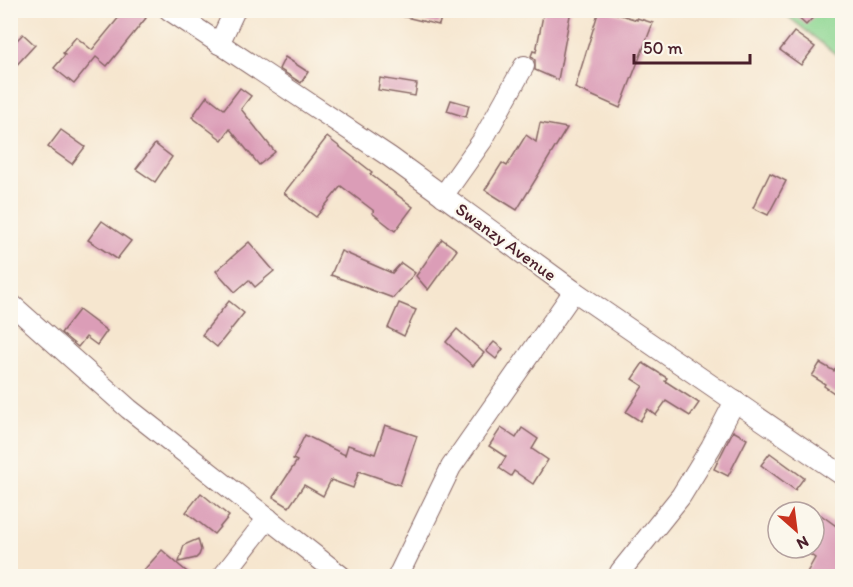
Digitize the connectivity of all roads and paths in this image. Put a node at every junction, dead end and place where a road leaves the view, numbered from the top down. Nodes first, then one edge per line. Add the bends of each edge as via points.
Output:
1 (169, 10) edge
2 (234, 10) edge
3 (219, 44) junction
4 (524, 66) dead end
5 (443, 196) junction
6 (574, 291) junction
7 (10, 303) edge
8 (735, 401) junction
9 (843, 474) edge
10 (267, 518) junction
11 (620, 572) dead end
12 (223, 576) edge
13 (342, 576) edge
14 (398, 576) edge

1 - 3 street, Swanzy Avenue
2 - 3 street
3 - 5 street, Swanzy Avenue
4 - 5 street via 482,141
5 - 6 street, Swanzy Avenue
6 - 8 street, Swanzy Avenue
6 - 14 street via 451,466
7 - 10 street via 129,409
8 - 9 street, Swanzy Avenue
8 - 11 street via 681,496
10 - 12 street
10 - 13 street

